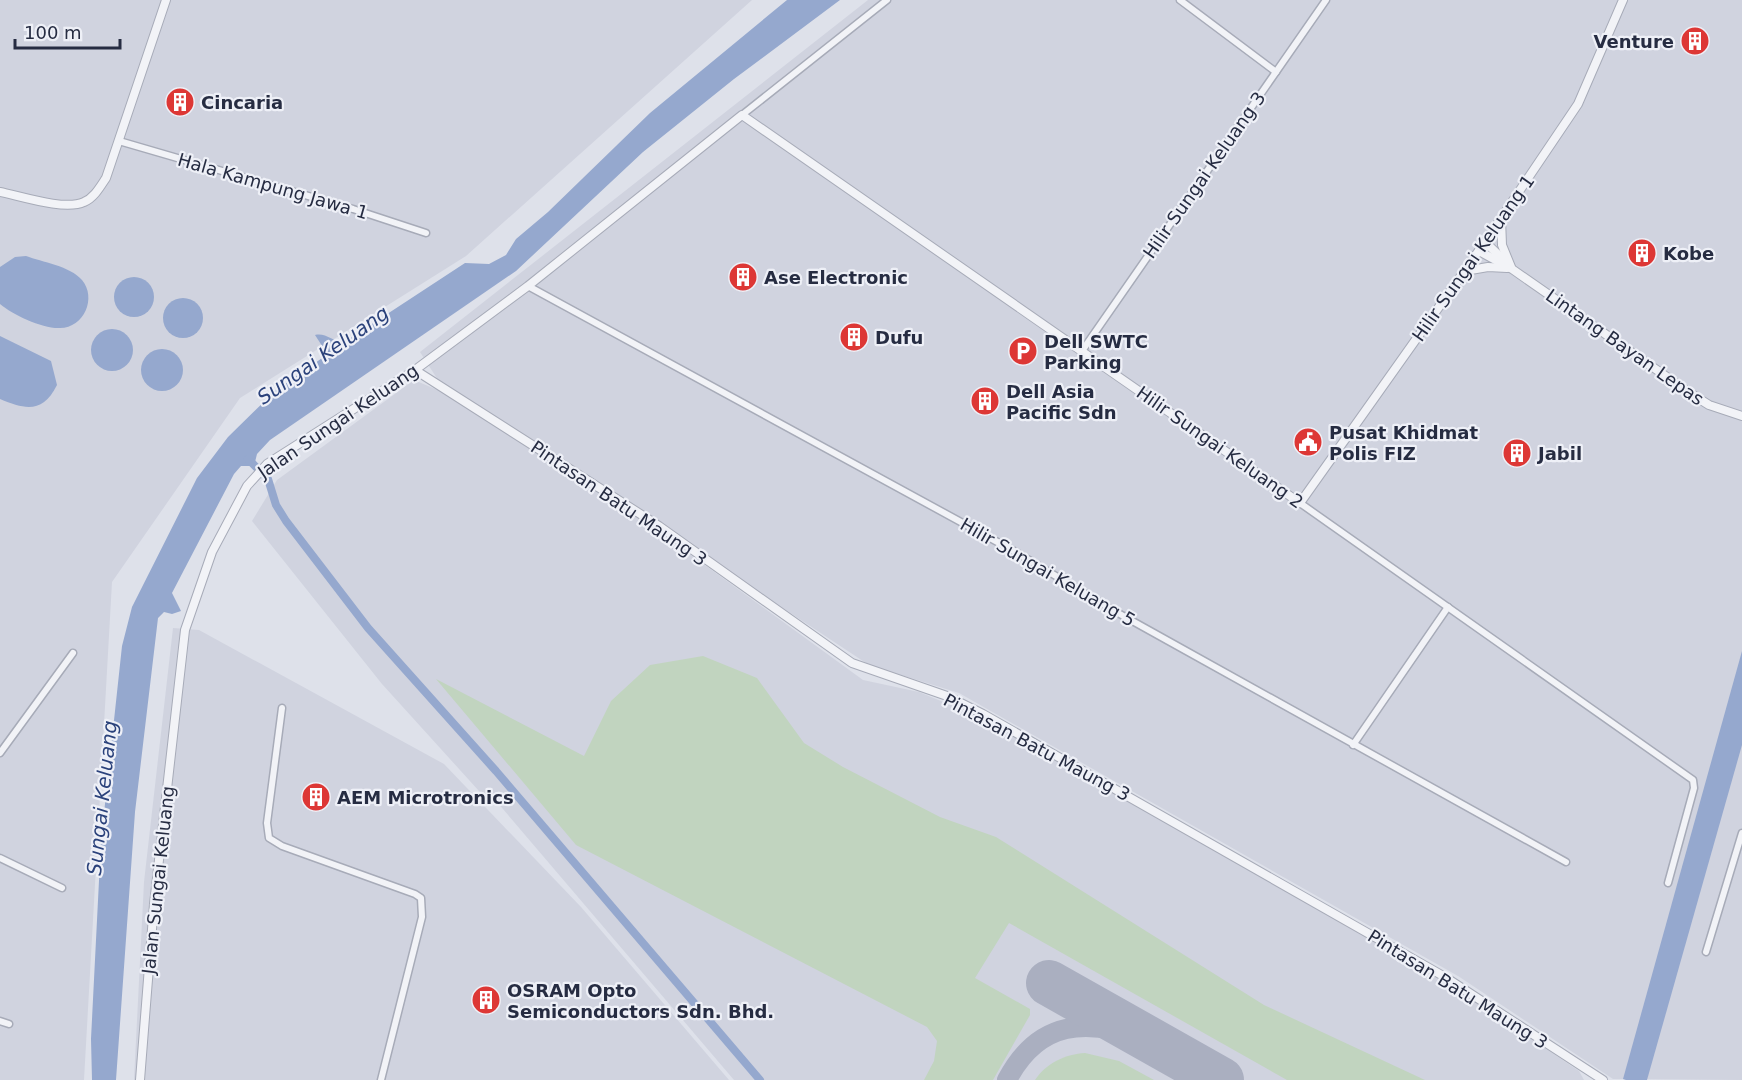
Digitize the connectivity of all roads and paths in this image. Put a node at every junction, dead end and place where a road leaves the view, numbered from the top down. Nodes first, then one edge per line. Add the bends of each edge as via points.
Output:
1 (166, 0) edge
2 (886, 0) edge
3 (1180, 0) edge
4 (1326, 0) edge
5 (1623, 0) edge
6 (1276, 72) junction
7 (742, 115) junction
8 (119, 141) junction
9 (0, 192) edge
10 (1501, 219) junction
11 (426, 233) dead end
12 (1485, 242) junction
13 (1479, 251) junction
14 (1512, 269) junction
15 (1465, 271) junction
16 (528, 286) junction
17 (1082, 351) junction
18 (415, 370) junction
19 (1742, 416) edge
20 (1300, 502) junction
21 (1448, 607) junction
22 (73, 653) dead end
23 (282, 708) dead end
24 (0, 737) edge
25 (8, 742) junction
26 (1353, 745) junction
27 (0, 753) edge
28 (1742, 833) edge
29 (0, 858) edge
30 (1566, 862) dead end
31 (1668, 883) dead end
32 (62, 888) dead end
33 (1706, 952) dead end
34 (0, 1021) edge
35 (9, 1024) dead end
36 (140, 1080) edge
37 (381, 1080) edge
38 (1604, 1080) edge

1 - 8 street
2 - 7 street
3 - 6 street
4 - 6 street, Hilir Sungai Keluang 3
5 - 10 street, Hilir Sungai Keluang 1 via 1578,104
6 - 17 street, Hilir Sungai Keluang 3
7 - 16 street, Jalan Sungai Keluang
7 - 17 street, Hilir Sungai Keluang 2
8 - 9 street via 106,178 86,202 62,204
8 - 11 street, Hala Kampung Jawa 1
10 - 12 street, Hilir Sungai Keluang 1
10 - 14 street via 1502,245
12 - 13 street, Hilir Sungai Keluang 1
12 - 14 street, Lintang Bayan Lepas
13 - 14 street, Lintang Bayan Lepas
13 - 15 street, Hilir Sungai Keluang 1
14 - 15 street via 1488,267
14 - 19 street, Lintang Bayan Lepas via 1690,393 1709,405
15 - 20 street, Hilir Sungai Keluang 1
16 - 18 street, Jalan Sungai Keluang
16 - 26 street, Hilir Sungai Keluang 5 via 1014,551
17 - 20 street, Hilir Sungai Keluang 2
18 - 36 street, Jalan Sungai Keluang via 267,464 247,486 212,552 185,630 154,904
18 - 38 street, Pintasan Batu Maung 3 via 659,526 852,663 947,696 983,714 1445,977
20 - 21 street, Hilir Sungai Keluang 2
21 - 26 street
21 - 31 street, Hilir Sungai Keluang 2 via 1695,782
22 - 25 street
23 - 37 street via 267,823 269,838 421,898 422,916
24 - 25 street
25 - 27 street
26 - 30 street, Hilir Sungai Keluang 5
28 - 33 street
29 - 32 street
34 - 35 street

